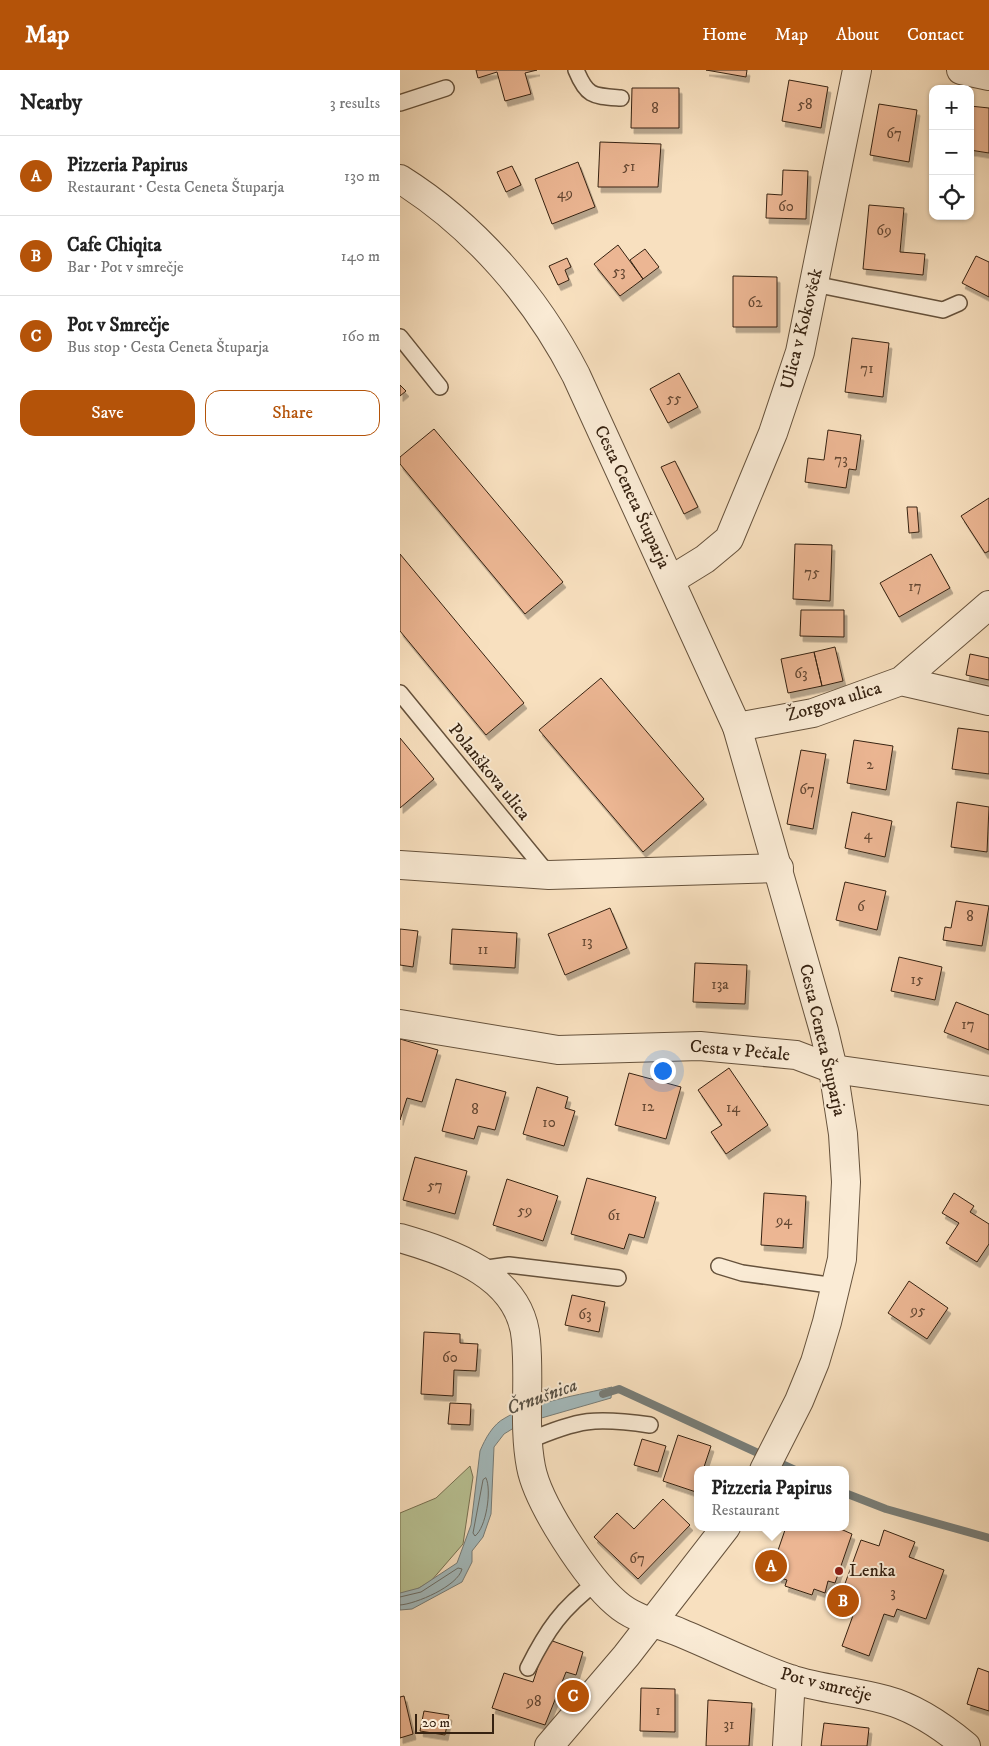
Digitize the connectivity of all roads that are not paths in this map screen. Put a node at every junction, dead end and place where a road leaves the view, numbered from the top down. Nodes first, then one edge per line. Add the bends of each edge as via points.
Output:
1 (576, 70) edge
2 (857, 70) edge
3 (960, 70) edge
4 (989, 76) edge
5 (446, 88) dead end
6 (621, 98) dead end
7 (400, 103) edge
8 (400, 179) edge
9 (814, 284) junction
10 (959, 303) dead end
11 (400, 337) edge
12 (440, 387) dead end
13 (671, 580) junction
14 (989, 605) edge
15 (901, 681) junction
16 (400, 693) edge
17 (989, 701) edge
18 (737, 727) junction
19 (400, 865) edge
20 (778, 868) junction
21 (549, 875) junction
22 (400, 1024) edge
23 (833, 1069) junction
24 (989, 1091) edge
25 (400, 1238) edge
26 (719, 1266) dead end
27 (480, 1269) junction
28 (618, 1278) dead end
29 (836, 1286) junction
30 (650, 1425) dead end
31 (527, 1426) junction
32 (769, 1462) edge
33 (723, 1531) edge
34 (596, 1582) junction
35 (651, 1624) junction
36 (528, 1668) dead end
37 (791, 1679) junction
38 (553, 1744) edge
39 (787, 1746) edge
40 (966, 1746) edge

1 - 6 lane via 582,86 595,96
2 - 9 street, Ulica v Kokovšek
3 - 4 street
5 - 7 lane
8 - 13 street, Cesta Ceneta Štuparja via 426,195 488,251 556,338
9 - 10 lane via 943,310
9 - 13 street, Ulica v Kokovšek via 800,352 788,388 750,494 729,539
11 - 12 lane
13 - 18 street, Cesta Ceneta Štuparja
14 - 15 street, Žorgova ulica
15 - 17 street, Žorgova ulica
15 - 18 street, Žorgova ulica via 812,713
16 - 21 lane, Polanškova ulica
18 - 20 street, Cesta Ceneta Štuparja
19 - 21 street
20 - 21 street
20 - 23 street, Cesta Ceneta Štuparja
22 - 23 street, Cesta v Pečale via 558,1050 700,1046 796,1055
23 - 24 street, Cesta v Pečale
23 - 29 street, Cesta Ceneta Štuparja via 843,1134 846,1182 842,1259
25 - 27 street, Pot v smrečje via 430,1246
26 - 29 lane via 742,1273
27 - 28 lane via 509,1265
27 - 31 street, Pot v smrečje via 494,1279 522,1320 526,1340
29 - 32 street, Cesta Ceneta Štuparja via 815,1362
30 - 31 lane via 586,1421
31 - 34 street, Pot v smrečje via 535,1486
33 - 35 street
34 - 35 street, Pot v smrečje via 621,1607
34 - 36 lane via 556,1619
35 - 37 street, Pot v smrečje via 673,1629
35 - 38 street
37 - 39 street
37 - 40 street, Pot v smrečje via 888,1700 921,1713

